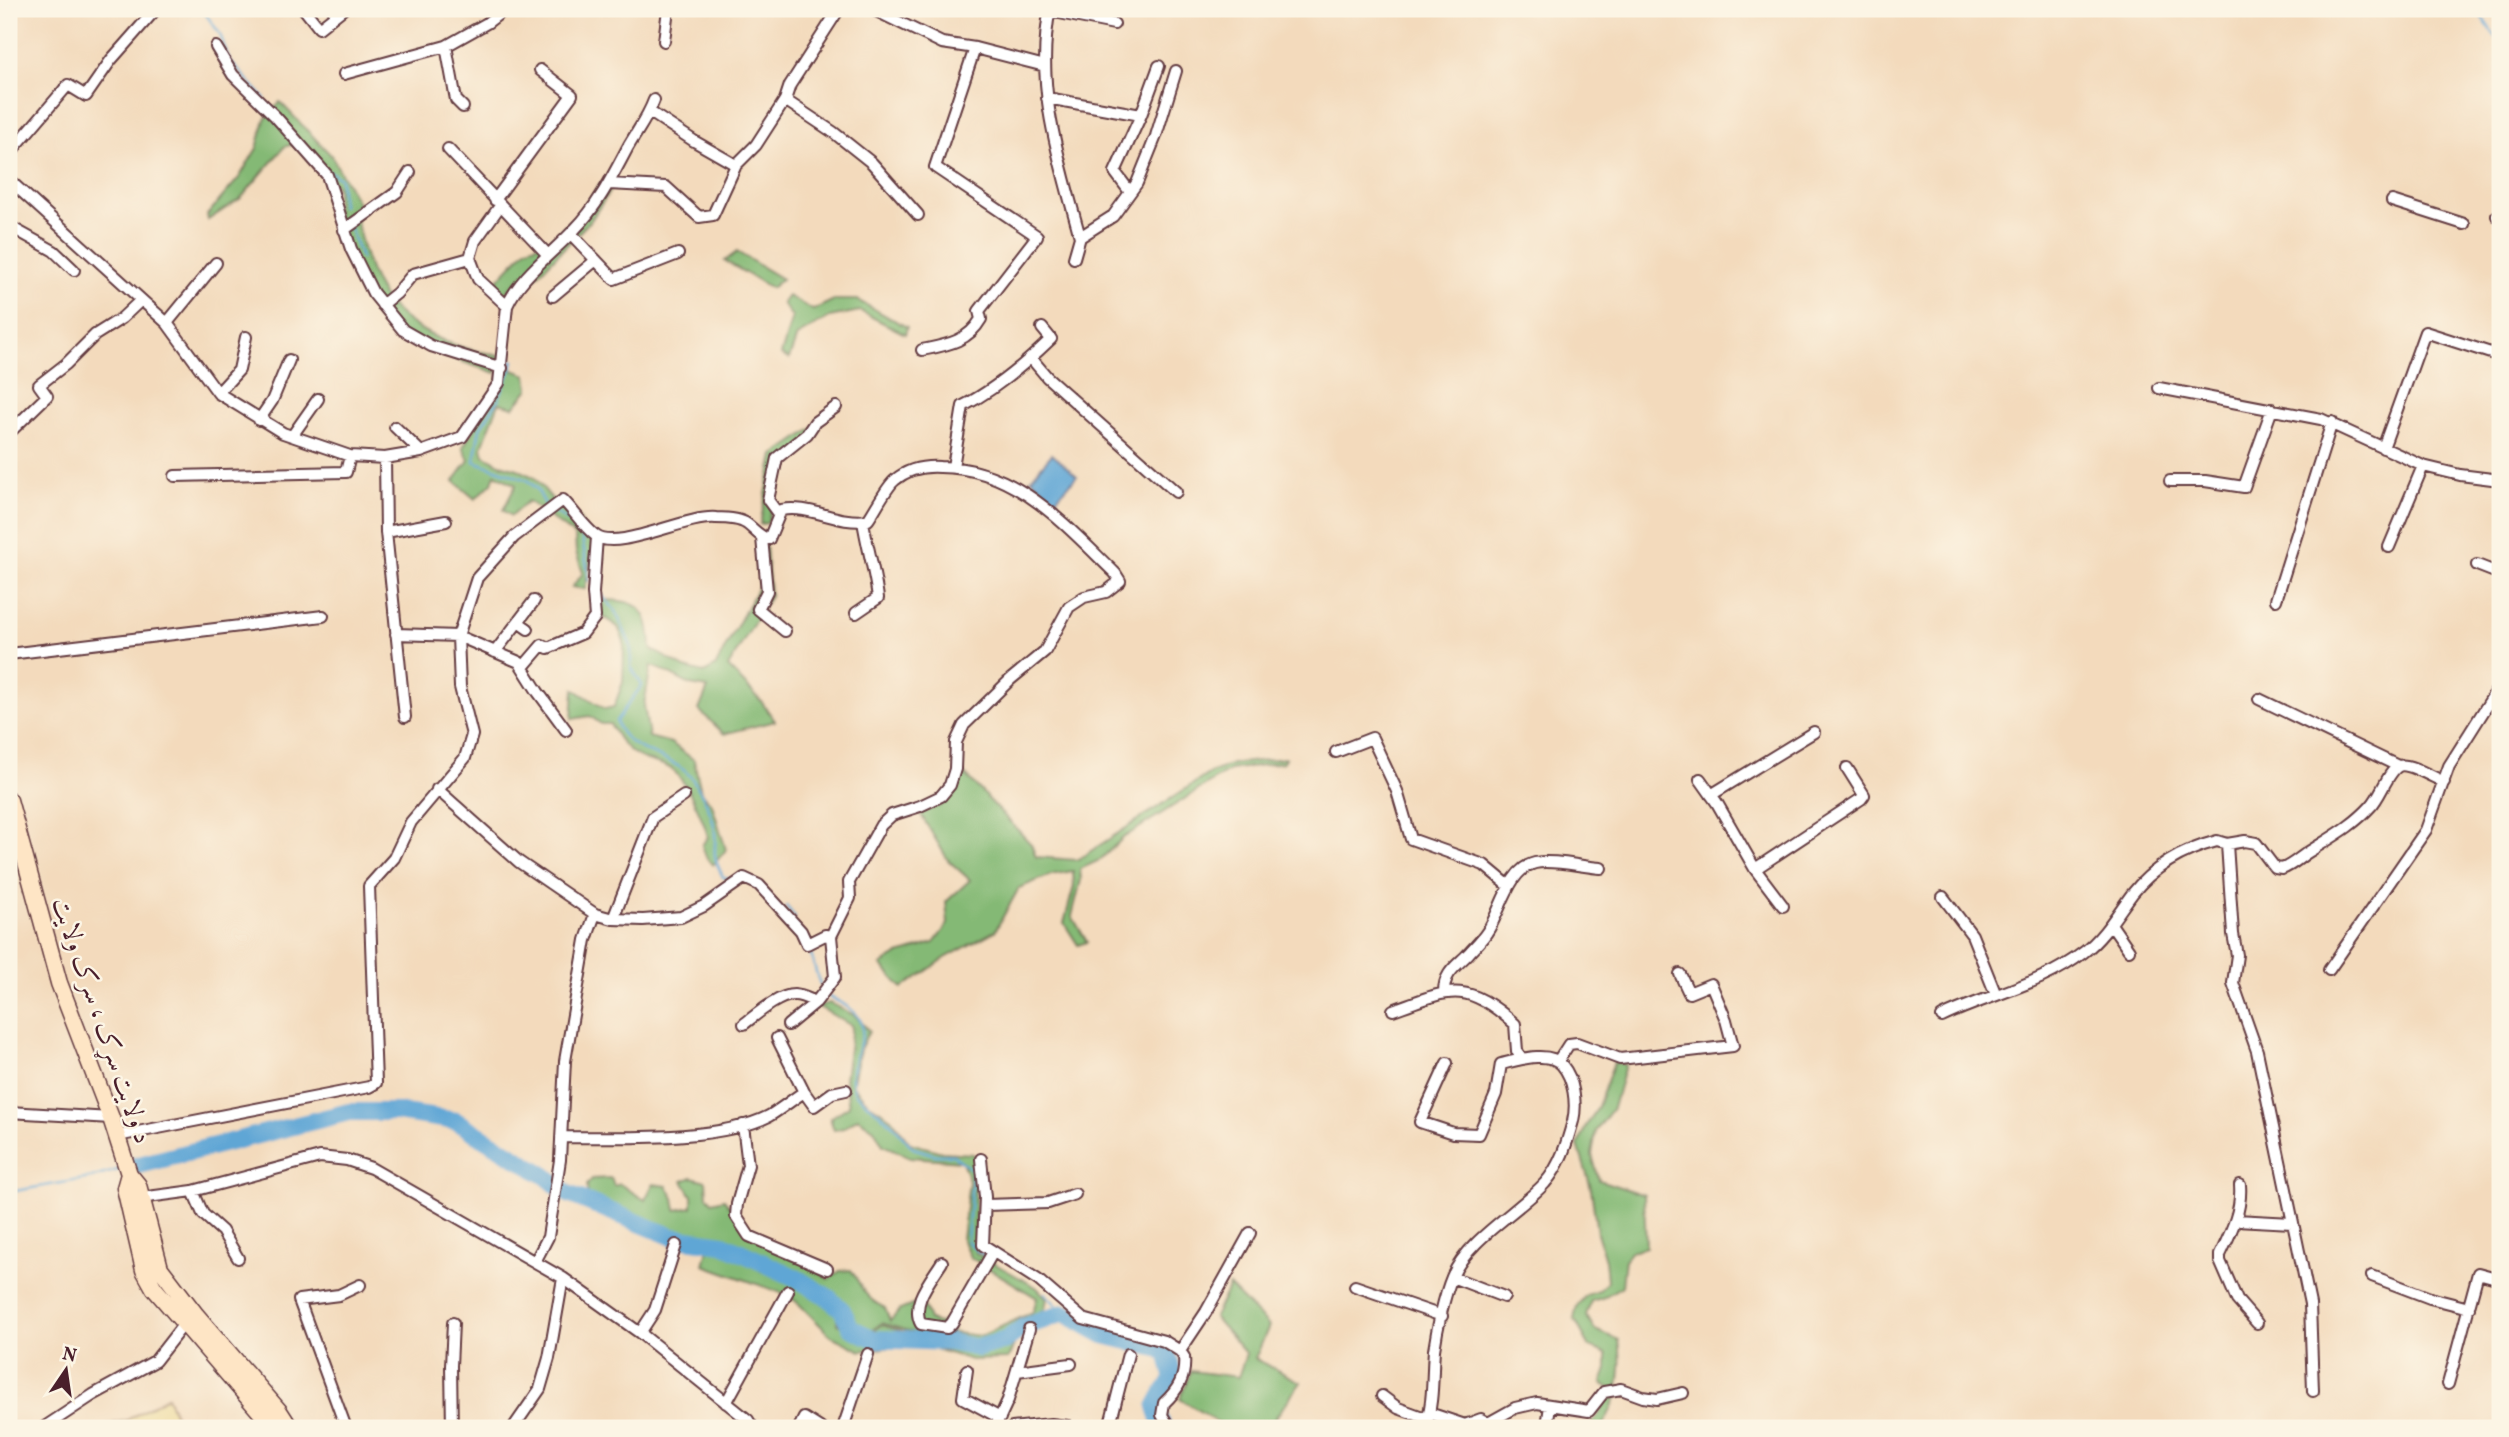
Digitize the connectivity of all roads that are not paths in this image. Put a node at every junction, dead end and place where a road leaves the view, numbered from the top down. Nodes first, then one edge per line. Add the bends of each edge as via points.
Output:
1 (156, 9) edge
2 (304, 9) edge
3 (343, 9) edge
4 (505, 9) edge
5 (668, 9) edge
6 (839, 9) edge
7 (872, 9) edge
8 (1049, 10) edge
9 (1114, 24) dead end
10 (664, 41) dead end
11 (446, 46) junction
12 (216, 47) dead end
13 (975, 48) junction
14 (1045, 65) junction
15 (1159, 66) dead end
16 (540, 70) dead end
17 (1176, 71) dead end
18 (344, 74) dead end
19 (1047, 99) junction
20 (654, 100) dead end
21 (785, 100) junction
22 (463, 107) dead end
23 (650, 112) junction
24 (1141, 115) junction
25 (448, 149) dead end
26 (9, 154) edge
27 (736, 164) junction
28 (411, 172) dead end
29 (9, 180) edge
30 (609, 184) junction
31 (1130, 192) junction
32 (2392, 201) dead end
33 (497, 203) junction
34 (918, 215) dead end
35 (2464, 224) dead end
36 (9, 226) edge
37 (344, 230) junction
38 (570, 234) junction
39 (1080, 237) junction
40 (678, 254) dead end
41 (548, 255) junction
42 (470, 258) junction
43 (1074, 258) dead end
44 (596, 260) junction
45 (216, 263) dead end
46 (74, 270) dead end
47 (553, 296) dead end
48 (141, 300) junction
49 (382, 305) junction
50 (507, 306) junction
51 (167, 323) junction
52 (1042, 328) dead end
53 (246, 337) dead end
54 (922, 351) dead end
55 (2500, 356) edge
56 (1031, 358) junction
57 (289, 360) dead end
58 (502, 368) junction
59 (2159, 388) dead end
60 (218, 393) junction
61 (318, 399) dead end
62 (836, 407) dead end
63 (2272, 409) junction
64 (259, 420) junction
65 (2332, 422) junction
66 (395, 427) dead end
67 (9, 430) edge
68 (292, 436) junction
69 (2384, 448) junction
70 (421, 452) junction
71 (350, 456) junction
72 (384, 458) junction
73 (2423, 466) junction
74 (953, 467) junction
75 (175, 476) dead end
76 (2500, 479) edge
77 (2170, 481) dead end
78 (1176, 492) dead end
79 (779, 515) junction
80 (446, 521) dead end
81 (863, 521) junction
82 (386, 533) junction
83 (597, 537) junction
84 (762, 538) junction
85 (2389, 547) dead end
86 (2477, 565) dead end
87 (2500, 574) edge
88 (2276, 600) dead end
89 (534, 601) dead end
90 (856, 613) dead end
91 (323, 616) dead end
92 (518, 622) junction
93 (528, 629) dead end
94 (785, 631) dead end
95 (396, 634) junction
96 (458, 636) junction
97 (495, 652) junction
98 (9, 654) edge
99 (524, 666) junction
100 (2500, 685) edge
101 (2259, 699) dead end
102 (405, 718) dead end
103 (566, 730) dead end
104 (1814, 732) dead end
105 (1336, 752) dead end
106 (2398, 766) junction
107 (1847, 768) dead end
108 (1700, 779) dead end
109 (2444, 782) junction
110 (438, 789) junction
111 (1711, 794) junction
112 (684, 796) dead end
113 (9, 802) edge
114 (2227, 844) junction
115 (1601, 868) dead end
116 (1755, 869) junction
117 (1508, 886) junction
118 (1943, 897) dead end
119 (1783, 906) dead end
120 (595, 914) junction
121 (613, 919) junction
122 (2111, 924) junction
123 (831, 936) junction
124 (2129, 950) dead end
125 (2329, 970) dead end
126 (1679, 974) dead end
127 (1444, 992) junction
128 (1996, 995) junction
129 (816, 1002) junction
130 (1393, 1010) dead end
131 (1942, 1017) dead end
132 (744, 1024) dead end
133 (788, 1025) dead end
134 (777, 1038) dead end
135 (1522, 1059) junction
136 (1558, 1061) junction
137 (1447, 1063) dead end
138 (846, 1090) dead end
139 (804, 1091) junction
140 (9, 1112) edge
141 (111, 1118) junction
142 (743, 1125) junction
143 (117, 1136) junction
144 (561, 1137) junction
145 (981, 1159) dead end
146 (130, 1174) junction
147 (2240, 1185) dead end
148 (193, 1191) junction
149 (1075, 1194) dead end
150 (141, 1198) junction
151 (985, 1205) junction
152 (2236, 1220) junction
153 (2292, 1223) junction
154 (1250, 1233) dead end
155 (676, 1245) dead end
156 (993, 1252) junction
157 (239, 1258) dead end
158 (536, 1260) junction
159 (942, 1262) dead end
160 (827, 1269) dead end
161 (2372, 1276) dead end
162 (1452, 1277) junction
163 (563, 1278) junction
164 (2500, 1279) edge
165 (360, 1285) dead end
166 (1355, 1286) dead end
167 (788, 1291) dead end
168 (1504, 1297) dead end
169 (2469, 1308) junction
170 (1442, 1317) junction
171 (453, 1323) dead end
172 (2257, 1323) dead end
173 (183, 1325) junction
174 (1029, 1329) dead end
175 (640, 1333) junction
176 (1180, 1351) junction
177 (868, 1354) dead end
178 (1128, 1354) dead end
179 (1071, 1364) dead end
180 (967, 1370) dead end
181 (1017, 1371) junction
182 (2448, 1384) dead end
183 (2313, 1391) dead end
184 (1683, 1394) dead end
185 (1382, 1396) dead end
186 (726, 1403) junction
187 (1550, 1406) junction
188 (1428, 1420) edge
189 (999, 1425) edge
190 (1068, 1426) dead end
191 (43, 1428) edge
192 (272, 1428) edge
193 (290, 1428) edge
194 (346, 1428) edge
195 (452, 1428) edge
196 (513, 1428) edge
197 (753, 1428) edge
198 (799, 1428) edge
199 (820, 1428) edge
200 (843, 1428) edge
201 (1012, 1428) edge
202 (1109, 1428) edge
203 (1170, 1428) edge
204 (1544, 1428) edge

1 - 26 street via 86,96 68,85
2 - 3 street via 319,28
4 - 11 street
5 - 10 street
6 - 21 street
7 - 13 street via 942,43
8 - 9 street
8 - 14 street
11 - 18 street
11 - 22 street via 456,100
12 - 37 street via 233,75 327,175
13 - 14 street
13 - 54 street via 935,167 1037,236 979,311 976,328 959,342
14 - 19 street
15 - 24 street
16 - 33 street via 572,95
17 - 31 street via 1156,136
19 - 24 street
19 - 39 street via 1052,135
20 - 23 street
21 - 27 street via 756,145
21 - 34 street via 872,163
23 - 27 street
23 - 30 street
24 - 31 street via 1115,172
25 - 33 street
27 - 30 street via 713,215 699,217 666,187
28 - 37 street via 397,192
29 - 48 street
30 - 38 street
31 - 39 street via 1113,216
32 - 35 street
33 - 41 street
33 - 42 street
36 - 46 street via 54,251
37 - 49 street
38 - 41 street
38 - 44 street
39 - 43 street
40 - 44 street via 614,279
41 - 50 street
42 - 49 street via 413,274
42 - 50 street via 478,279
44 - 47 street
45 - 51 street
48 - 51 street
48 - 67 street via 39,385 47,396
49 - 58 street via 403,330 431,346
50 - 58 street
51 - 60 street
52 - 56 street via 1051,339
53 - 60 street via 239,370
55 - 69 street via 2425,332
56 - 74 street via 963,406
56 - 78 street
57 - 64 street
58 - 70 street via 499,383 462,437
59 - 63 street
60 - 64 street
61 - 68 street
62 - 79 street via 777,458 768,500
63 - 65 street
63 - 77 street via 2244,487
64 - 68 street
65 - 69 street
65 - 88 street
66 - 70 street
68 - 71 street
69 - 73 street
70 - 72 street
71 - 72 street
71 - 75 street via 346,472
72 - 82 street
73 - 76 street
73 - 85 street
74 - 81 street via 923,466 893,481 880,505
74 - 123 street via 981,472 1018,488 1059,520 1120,581 1069,607 1045,651 964,725 956,742 950,785 941,796 891,815 881,825 849,882 850,898
79 - 81 street via 781,510 793,508 836,520
79 - 84 street via 769,540
80 - 82 street
81 - 90 street via 878,598
82 - 95 street
83 - 84 street via 629,539 713,517 745,522
83 - 96 street via 563,500 514,537 477,578
83 - 99 street via 595,617 583,634 548,648 542,646
84 - 94 street via 766,591 758,610
86 - 87 street
89 - 92 street
91 - 98 street
92 - 93 street
92 - 97 street
95 - 96 street
95 - 102 street
96 - 97 street
96 - 110 street via 460,687 472,735 465,758
97 - 99 street
99 - 103 street
100 - 109 street via 2457,752
101 - 106 street
104 - 111 street
105 - 117 street via 1372,738 1397,790 1411,839 1484,865
106 - 109 street
106 - 114 street via 2358,819 2291,865 2275,869 2256,843
107 - 116 street via 1864,796
108 - 111 street
109 - 125 street via 2426,830
110 - 120 street via 519,862
110 - 143 street via 411,822 394,858 369,886 376,1083
111 - 116 street
112 - 121 street via 653,817
113 - 141 main road, د ولایت سړک ، سرک ولایت via 59,983
114 - 122 street via 2217,841 2171,858 2149,874
114 - 153 street via 2237,955 2233,983 2257,1051
115 - 117 street via 1535,863
116 - 119 street
117 - 127 street via 1486,934 1448,973
118 - 128 street via 1972,935
120 - 121 street
120 - 144 street via 586,940 565,1061
121 - 123 street via 681,917 744,878 760,885 807,944
122 - 124 street
122 - 128 street via 2086,951 2054,971
123 - 129 street via 835,977
126 - 136 street via 1689,993 1711,984 1733,1046 1620,1059 1577,1043 1569,1044
127 - 130 street
127 - 135 street via 1491,1003 1516,1024 1517,1051
128 - 131 street
129 - 132 street via 790,995
129 - 133 street
134 - 139 street
135 - 136 street
135 - 137 street via 1501,1064 1496,1094 1479,1134 1453,1133 1420,1122
136 - 162 street via 1565,1069 1576,1108 1558,1164 1545,1182 1465,1255
138 - 139 street via 832,1093 814,1106
139 - 142 street via 768,1116
140 - 141 street
141 - 143 main road, د ولایت سړک ، سرک ولایت
142 - 144 street via 662,1136
142 - 160 street via 748,1165 736,1216 749,1236
143 - 146 main road, د ولایت سړک ، سرک ولایت
144 - 158 street via 548,1237
145 - 151 street
146 - 150 main road
146 - 173 main road via 125,1188 144,1270
147 - 152 street
148 - 150 street
148 - 157 street via 203,1213 222,1231
148 - 158 street via 320,1157 346,1160 371,1168
149 - 151 street via 1048,1203
150 - 193 main road via 160,1268
151 - 156 street via 983,1245
152 - 153 street
152 - 172 street via 2220,1261 2237,1300
153 - 183 street via 2310,1304
154 - 176 street
155 - 175 street via 654,1310
156 - 159 street via 947,1328 921,1324 917,1315
156 - 176 street via 1038,1280 1083,1320 1164,1341
158 - 163 street
161 - 169 street
162 - 168 street
162 - 170 street
163 - 175 street
163 - 196 street via 540,1389
164 - 169 street via 2478,1273
165 - 194 street via 339,1295 299,1300
166 - 170 street
167 - 186 street
169 - 182 street
170 - 188 street via 1434,1349
171 - 195 street
173 - 191 street via 155,1360
173 - 192 main road
174 - 181 street
175 - 186 street
176 - 203 street via 1184,1357 1182,1379 1164,1403 1162,1415
177 - 200 street
178 - 202 street
179 - 181 street
180 - 189 street via 963,1398
181 - 189 street
184 - 187 street via 1657,1399 1621,1389 1604,1392 1590,1411
185 - 188 street
186 - 197 street
187 - 188 street via 1537,1402 1515,1408 1488,1423 1481,1419 1465,1425
187 - 204 street
190 - 201 street
198 - 199 street via 804,1418

